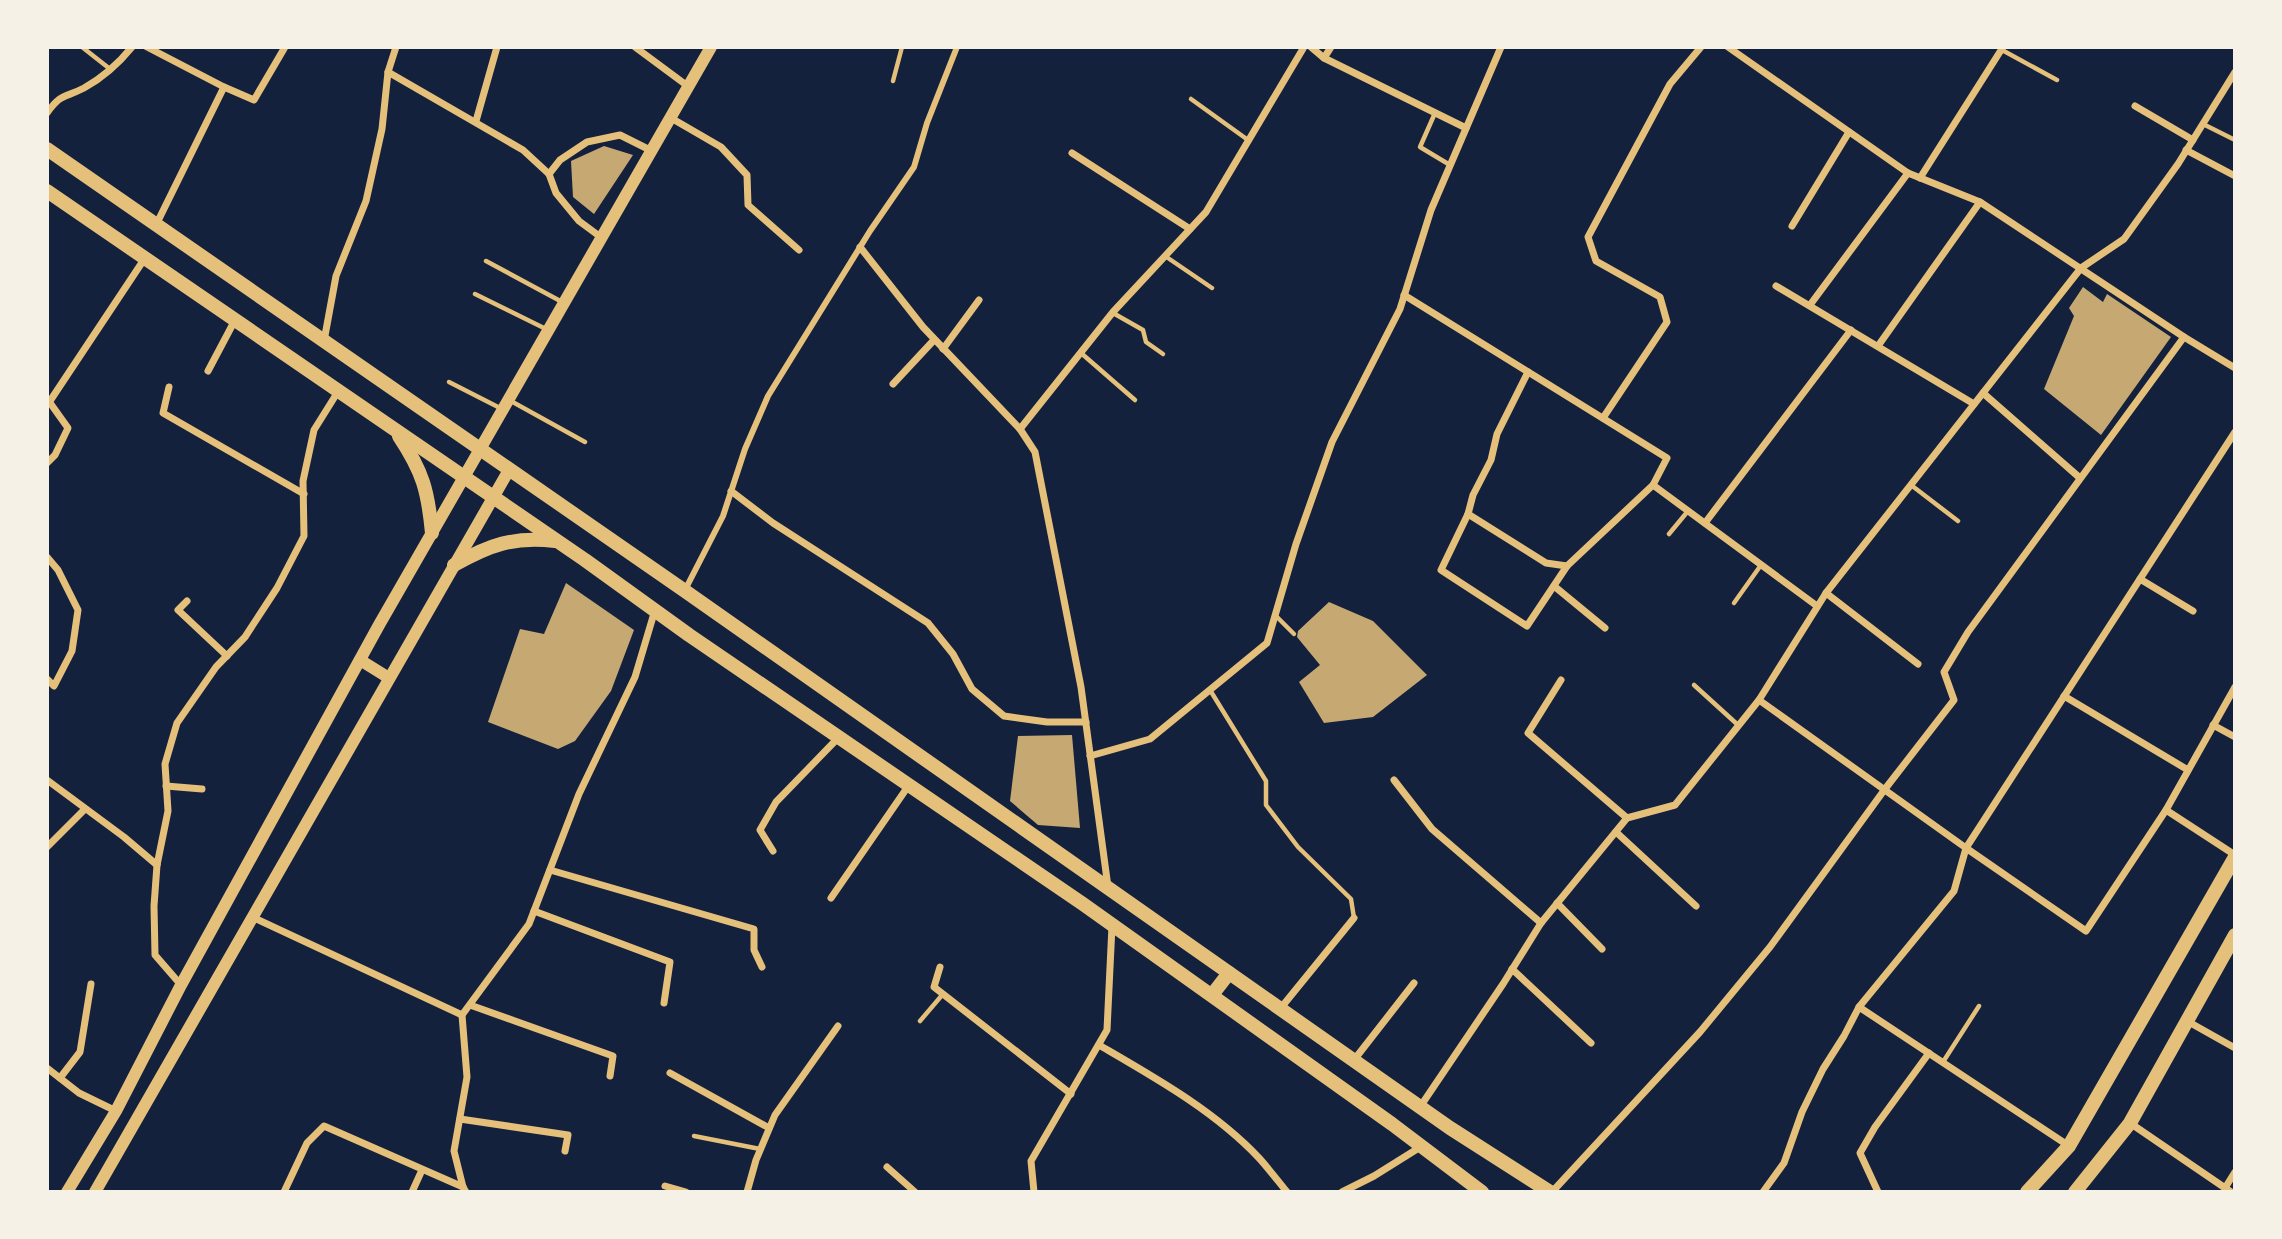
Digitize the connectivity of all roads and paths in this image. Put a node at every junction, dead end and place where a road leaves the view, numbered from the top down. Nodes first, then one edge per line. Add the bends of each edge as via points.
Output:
1 (82, 47) edge
2 (132, 47) edge
3 (147, 47) edge
4 (285, 47) edge
5 (396, 47) edge
6 (497, 47) edge
7 (635, 47) edge
8 (711, 47) edge
9 (902, 47) edge
10 (957, 47) edge
11 (1304, 47) edge
12 (1311, 47) edge
13 (1331, 47) edge
14 (1501, 47) edge
15 (1701, 47) edge
16 (1728, 47) edge
17 (2002, 48) edge
18 (1737, 50) edge
19 (1324, 58) junction
20 (110, 69) junction
21 (388, 72) junction
22 (2235, 72) edge
23 (2057, 80) dead end
24 (893, 81) dead end
25 (225, 87) junction
26 (689, 87) junction
27 (1191, 99) dead end
28 (2135, 106) dead end
29 (47, 113) edge
30 (1435, 113) junction
31 (671, 118) junction
32 (476, 121) junction
33 (2203, 124) junction
34 (1466, 128) junction
35 (1849, 132) junction
36 (1249, 140) junction
37 (2193, 140) junction
38 (2235, 140) edge
39 (47, 149) edge
40 (2186, 150) junction
41 (652, 152) junction
42 (1072, 153) dead end
43 (1451, 165) junction
44 (1908, 173) junction
45 (549, 174) junction
46 (2235, 176) edge
47 (1920, 178) junction
48 (47, 191) edge
49 (1980, 202) junction
50 (156, 225) junction
51 (1792, 226) dead end
52 (1190, 229) junction
53 (601, 238) junction
54 (860, 247) junction
55 (799, 250) dead end
56 (1164, 256) junction
57 (145, 258) junction
58 (486, 261) dead end
59 (2081, 268) junction
60 (1776, 286) dead end
61 (1212, 288) dead end
62 (475, 294) dead end
63 (1404, 295) junction
64 (979, 300) dead end
65 (565, 303) junction
66 (1810, 305) junction
67 (1113, 312) junction
68 (236, 319) junction
69 (1851, 330) junction
70 (548, 331) junction
71 (2184, 337) junction
72 (934, 340) junction
73 (324, 341) junction
74 (1878, 346) junction
75 (943, 349) junction
76 (1080, 353) junction
77 (1163, 354) dead end
78 (2235, 368) edge
79 (208, 372) dead end
80 (1528, 372) junction
81 (449, 382) dead end
82 (893, 384) dead end
83 (169, 387) dead end
84 (339, 390) junction
85 (1983, 393) junction
86 (48, 400) edge
87 (1135, 401) dead end
88 (1974, 404) junction
89 (506, 405) junction
90 (1603, 418) junction
91 (394, 429) junction
92 (1020, 429) junction
93 (2235, 432) edge
94 (585, 442) dead end
95 (480, 450) junction
96 (47, 463) edge
97 (509, 470) junction
98 (463, 478) junction
99 (2080, 478) junction
100 (1653, 485) junction
101 (1911, 485) junction
102 (731, 491) junction
103 (304, 494) junction
104 (492, 497) junction
105 (1688, 511) junction
106 (1468, 514) junction
107 (1958, 521) dead end
108 (1705, 523) junction
109 (432, 533) junction
110 (1669, 534) dead end
111 (557, 541) junction
112 (47, 557) edge
113 (454, 565) junction
114 (1761, 565) junction
115 (1567, 566) junction
116 (2140, 579) junction
117 (1554, 586) junction
118 (685, 591) junction
119 (1826, 593) junction
120 (187, 601) dead end
121 (1734, 603) dead end
122 (1817, 606) junction
123 (655, 610) junction
124 (2193, 611) dead end
125 (1275, 616) junction
126 (1605, 628) dead end
127 (1294, 634) dead end
128 (227, 656) junction
129 (360, 660) junction
130 (1918, 664) dead end
131 (389, 678) junction
132 (47, 679) edge
133 (1561, 680) dead end
134 (1694, 685) dead end
135 (2235, 687) edge
136 (1210, 690) junction
137 (2064, 696) junction
138 (1759, 700) junction
139 (1086, 722) junction
140 (1739, 725) junction
141 (2213, 726) junction
142 (839, 737) junction
143 (2235, 737) edge
144 (1090, 756) junction
145 (2188, 770) junction
146 (47, 780) edge
147 (1394, 780) dead end
148 (909, 785) junction
149 (166, 786) junction
150 (202, 789) dead end
151 (1885, 789) junction
152 (85, 809) junction
153 (2165, 810) junction
154 (1627, 818) junction
155 (1616, 832) junction
156 (47, 847) edge
157 (1966, 848) junction
158 (773, 850) dead end
159 (2235, 856) edge
160 (157, 865) junction
161 (550, 870) junction
162 (1108, 888) junction
163 (831, 898) dead end
164 (1557, 903) junction
165 (1696, 906) dead end
166 (534, 911) junction
167 (252, 916) junction
168 (1354, 918) joint
169 (1541, 923) junction
170 (1112, 924) junction
171 (2235, 935) edge
172 (1602, 949) dead end
173 (762, 967) dead end
174 (940, 967) dead end
175 (1512, 969) junction
176 (1229, 972) junction
177 (1414, 983) dead end
178 (90, 984) dead end
179 (181, 985) junction
180 (943, 994) junction
181 (1212, 995) junction
182 (664, 1003) dead end
183 (470, 1005) junction
184 (1979, 1006) dead end
185 (1859, 1007) junction
186 (1280, 1009) junction
187 (462, 1015) junction
188 (920, 1021) dead end
189 (2187, 1021) junction
190 (838, 1026) dead end
191 (1591, 1043) dead end
192 (1099, 1045) junction
193 (2235, 1048) edge
194 (1929, 1053) junction
195 (1353, 1060) junction
196 (1943, 1062) junction
197 (47, 1068) edge
198 (670, 1073) dead end
199 (610, 1076) dead end
200 (61, 1079) junction
201 (1070, 1094) junction
202 (1420, 1107) junction
203 (116, 1111) junction
204 (460, 1119) junction
205 (2130, 1123) junction
206 (769, 1128) junction
207 (694, 1136) dead end
208 (1422, 1146) junction
209 (2070, 1146) junction
210 (761, 1149) junction
211 (565, 1151) dead end
212 (887, 1167) dead end
213 (422, 1170) junction
214 (2235, 1172) edge
215 (665, 1186) dead end
216 (464, 1190) edge
217 (2228, 1190) edge
218 (912, 1191) edge
219 (66, 1192) edge
220 (95, 1192) edge
221 (284, 1192) edge
222 (412, 1192) edge
223 (686, 1192) edge
224 (747, 1192) edge
225 (1034, 1192) edge
226 (1287, 1192) edge
227 (1342, 1192) edge
228 (1482, 1192) edge
229 (1551, 1192) edge
230 (1763, 1192) edge
231 (1878, 1192) edge
232 (2027, 1192) edge
233 (2075, 1192) edge

1 - 20 lane
2 - 20 street
3 - 25 street
4 - 25 street via 254,100
5 - 21 street
6 - 32 street
7 - 26 street
8 - 26 main road
9 - 24 lane
10 - 54 street via 914,167
11 - 36 street
12 - 19 street
13 - 19 street
14 - 34 street
15 - 90 street via 1670,84 1588,237 1596,261 1660,297 1667,321
16 - 18 street
17 - 23 lane
17 - 47 street
18 - 35 street
19 - 30 street
20 - 29 street via 85,88 57,100
21 - 32 street
21 - 73 street via 382,129 366,201 336,276
22 - 33 street
25 - 50 street
26 - 31 main road
27 - 36 lane
28 - 37 street
30 - 34 street
30 - 43 lane via 1420,147
31 - 41 main road
31 - 55 street via 720,147 747,175 748,205
32 - 45 street via 523,150
33 - 37 street
33 - 38 lane
34 - 43 street
35 - 44 street
35 - 51 street
36 - 52 street via 1206,212
37 - 40 street
39 - 50 main road
40 - 46 street
40 - 59 street via 2124,239
41 - 45 street via 620,135 587,142 560,160
41 - 53 main road
42 - 52 street
43 - 63 street via 1431,210
44 - 47 street
44 - 66 street
45 - 53 street via 571,212
47 - 49 street
48 - 57 main road
49 - 59 street
49 - 74 street
50 - 73 main road
52 - 56 street
53 - 65 main road
54 - 72 street
54 - 102 street via 768,396
56 - 61 lane
56 - 67 street
57 - 68 main road
57 - 86 street
58 - 65 lane
59 - 71 street
59 - 85 street
60 - 66 street
62 - 70 lane
63 - 80 street
63 - 125 street via 1332,442
64 - 75 street
65 - 70 main road
66 - 69 street
67 - 76 street
67 - 77 lane via 1143,330 1146,342
68 - 79 street
68 - 84 main road
69 - 74 street
69 - 108 street
70 - 89 main road
71 - 78 street
71 - 99 street
72 - 75 street
72 - 82 street
73 - 95 main road
74 - 88 street
75 - 92 street
76 - 87 lane
76 - 92 street
80 - 90 street
80 - 106 street via 1497,433
81 - 89 lane
83 - 103 street via 163,413
84 - 91 main road
84 - 103 street via 314,430
85 - 88 street
85 - 99 street
86 - 96 street via 68,428
88 - 101 street
89 - 94 lane
89 - 95 main road
90 - 100 street via 1667,458
91 - 98 main road
91 - 109 main road via 419,469 428,495
92 - 139 street via 1035,452
93 - 116 street
95 - 97 main road
95 - 98 main road
97 - 104 main road
97 - 118 main road
98 - 104 main road
98 - 109 main road
99 - 151 street via 1968,632 1944,672 1954,700
100 - 105 street
100 - 115 street
101 - 107 lane
101 - 119 street
102 - 118 street
102 - 139 street via 928,623 953,654 972,690 1004,716
103 - 128 street via 304,536 246,637
104 - 111 main road
104 - 113 main road
105 - 108 street
105 - 110 lane
106 - 115 street via 1546,563
106 - 117 street via 1441,570 1527,626
108 - 114 street
109 - 129 main road
111 - 113 main road via 509,541
111 - 123 main road
112 - 132 street via 78,610 72,651 54,686
113 - 131 main road
114 - 121 lane
114 - 122 street
115 - 117 street
116 - 124 street
116 - 137 street
117 - 126 street
118 - 162 main road
119 - 122 street
119 - 130 street
120 - 128 street via 178,610
122 - 138 street
123 - 142 main road
123 - 161 street via 635,677 579,794
125 - 127 lane
125 - 136 street via 1267,643
128 - 149 street via 177,723 165,764
129 - 131 main road
129 - 179 main road
131 - 167 main road
133 - 154 street via 1528,733
134 - 140 lane
135 - 141 street
136 - 144 street via 1150,738
136 - 168 lane via 1266,781 1266,805 1298,847 1351,899
137 - 145 street
137 - 157 street
138 - 140 street
138 - 151 street
139 - 144 street
140 - 154 street via 1675,805
141 - 143 street
141 - 145 street
142 - 148 main road
142 - 158 street via 776,802 760,830
144 - 162 street
145 - 153 street
146 - 152 street
147 - 169 street via 1433,829
148 - 163 street
148 - 170 main road
149 - 150 street
149 - 160 street via 168,811
151 - 157 street
151 - 229 street via 1770,947 1709,1021
152 - 156 street
152 - 160 street
153 - 157 street via 2086,931
153 - 159 street
154 - 155 street
155 - 164 street
155 - 165 street
157 - 185 street via 1954,891
159 - 209 main road
160 - 179 street via 155,956
161 - 166 street
161 - 173 street via 754,929 754,950
162 - 176 main road
164 - 169 street
164 - 172 street
166 - 182 street via 670,962
166 - 183 street
167 - 187 street
167 - 220 main road
168 - 186 street
169 - 175 street
170 - 181 main road
170 - 192 street via 1107,1030
171 - 189 main road
174 - 180 street via 934,987
175 - 191 street
175 - 202 street
176 - 181 main road
176 - 186 main road
177 - 195 street
178 - 200 street via 80,1052
179 - 203 main road
180 - 188 lane
180 - 201 street
181 - 208 main road
183 - 187 street
183 - 199 street via 613,1056
184 - 196 lane
185 - 194 street
185 - 230 street via 1802,1112 1784,1164
186 - 195 main road
187 - 204 street via 467,1077
189 - 193 street
189 - 205 main road
190 - 206 street
192 - 201 street
192 - 226 street via 1207,1113 1258,1157
194 - 196 street
194 - 231 street via 1860,1153
195 - 202 main road
196 - 209 street
197 - 200 street
198 - 206 street
200 - 203 street
201 - 225 street via 1031,1161
202 - 229 main road
203 - 219 main road
204 - 211 street via 568,1135
204 - 216 street via 454,1151
205 - 217 street
205 - 233 main road
206 - 210 street
207 - 210 lane
208 - 227 street
208 - 228 main road
209 - 232 main road
210 - 224 street
212 - 218 street
213 - 216 street
213 - 221 street via 324,1126 307,1143
213 - 222 street
214 - 217 street
215 - 223 street

